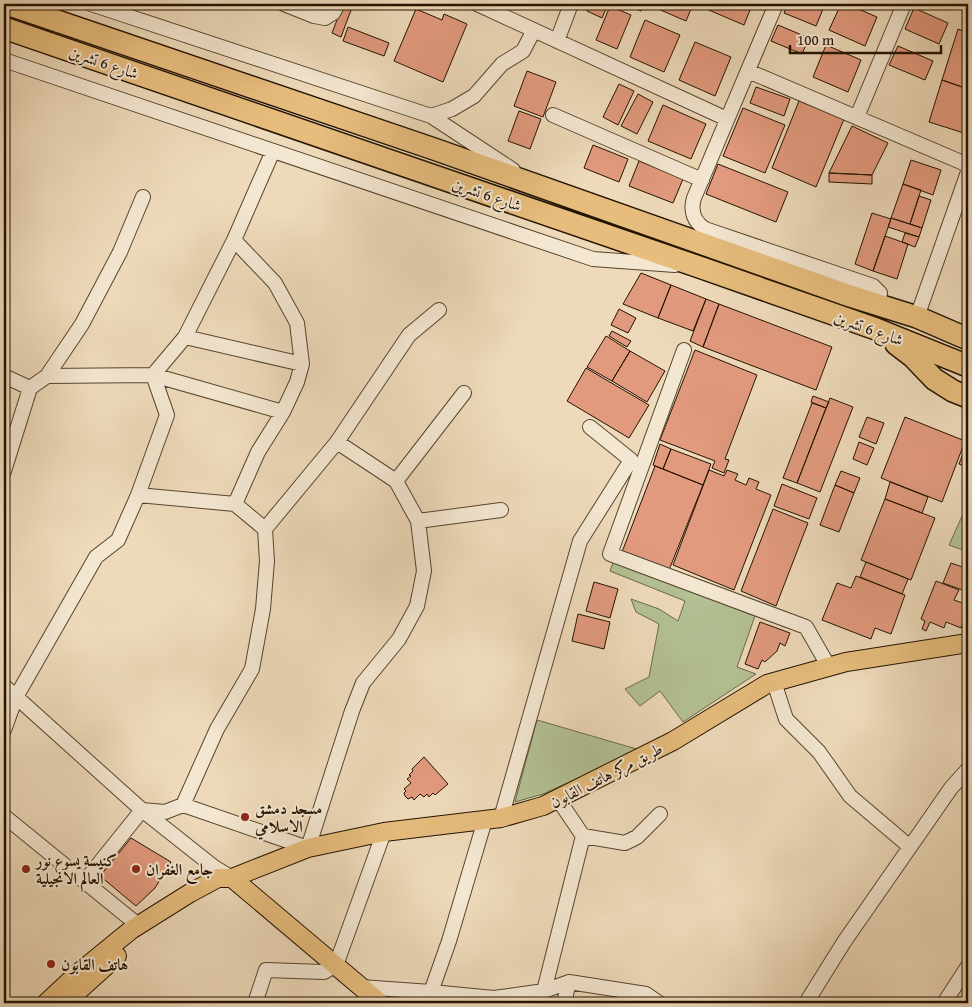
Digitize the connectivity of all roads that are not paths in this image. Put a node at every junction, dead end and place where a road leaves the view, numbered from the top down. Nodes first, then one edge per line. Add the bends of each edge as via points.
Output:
1 (7, 4) edge
2 (91, 4) edge
3 (284, 4) edge
4 (338, 4) edge
5 (477, 4) edge
6 (571, 4) edge
7 (776, 4) edge
8 (904, 4) edge
9 (110, 7) edge
10 (4, 28) edge
11 (534, 30) junction
12 (557, 41) junction
13 (4, 60) edge
14 (748, 71) junction
15 (552, 115) dead end
16 (430, 116) junction
17 (857, 117) junction
18 (727, 119) junction
19 (272, 151) junction
20 (968, 165) edge
21 (968, 172) edge
22 (702, 180) junction
23 (538, 187) junction
24 (143, 197) dead end
25 (234, 240) junction
26 (702, 268) junction
27 (878, 305) junction
28 (440, 310) dead end
29 (917, 317) junction
30 (876, 329) junction
31 (185, 337) junction
32 (968, 338) edge
33 (684, 350) dead end
34 (302, 364) junction
35 (968, 366) edge
36 (4, 376) edge
37 (47, 376) junction
38 (153, 376) junction
39 (30, 388) junction
40 (464, 393) dead end
41 (968, 397) edge
42 (283, 412) junction
43 (590, 427) dead end
44 (337, 442) junction
45 (4, 471) edge
46 (396, 481) junction
47 (138, 495) junction
48 (234, 504) junction
49 (501, 510) dead end
50 (418, 521) junction
51 (265, 529) junction
52 (968, 643) edge
53 (829, 667) junction
54 (774, 682) junction
55 (4, 686) edge
56 (16, 697) junction
57 (4, 730) edge
58 (966, 778) edge
59 (558, 799) junction
60 (183, 805) junction
61 (142, 810) junction
62 (660, 814) dead end
63 (4, 816) edge
64 (493, 819) junction
65 (384, 832) junction
66 (583, 836) junction
67 (910, 847) junction
68 (308, 848) junction
69 (232, 878) junction
70 (85, 881) junction
71 (138, 925) junction
72 (336, 965) junction
73 (968, 966) edge
74 (569, 982) junction
75 (361, 987) junction
76 (544, 991) junction
77 (431, 992) junction
78 (46, 1003) edge
79 (65, 1003) edge
80 (255, 1003) edge
81 (380, 1003) edge
82 (564, 1003) edge
83 (659, 1003) edge
84 (806, 1003) edge
85 (944, 1003) edge

1 - 23 highway, شارع 6 تشرين
2 - 9 street
3 - 4 street via 325,18
5 - 11 street
6 - 12 street
7 - 14 street
8 - 17 street
9 - 16 street
10 - 26 highway, شارع 6 تشرين
11 - 12 street
11 - 16 street via 523,51 502,64 474,96 452,109
12 - 18 street
13 - 19 street
14 - 17 street
14 - 18 street
15 - 22 street
16 - 23 street
17 - 20 street
18 - 22 street
19 - 25 street
19 - 26 street via 593,259
21 - 29 street
22 - 27 street via 692,208 700,226 874,286 880,292
23 - 27 highway, شارع 6 تشرين
24 - 37 street via 120,252 82,324
25 - 31 street
25 - 34 street via 275,283 293,315
26 - 30 highway, شارع 6 تشرين
27 - 29 highway, شارع 6 تشرين
28 - 44 street via 408,335
29 - 32 highway, شارع 6 تشرين
30 - 35 highway, شارع 6 تشرين
30 - 41 highway via 914,357 934,379
31 - 34 street
31 - 38 street
33 - 53 street via 610,554 806,628
34 - 42 street via 298,382
36 - 39 street
37 - 38 street
37 - 39 street
38 - 42 street
38 - 47 street via 167,415
39 - 45 street
40 - 46 street
42 - 48 street via 258,452
43 - 64 street via 631,460 580,541
44 - 46 street
44 - 51 street
46 - 50 street
47 - 48 street
47 - 56 street via 118,540 96,557
48 - 51 street
49 - 50 street
50 - 68 street via 424,571 417,606 399,639 363,683
51 - 60 street via 267,561 263,609 252,669 217,729
52 - 53 main road, طريق مركز هاتف القابون
53 - 54 main road, طريق مركز هاتف القابون
54 - 59 main road, طريق مركز هاتف القابون via 673,741
54 - 67 street via 786,719 819,752 850,796
55 - 56 street
56 - 57 street
56 - 61 street
58 - 67 street via 951,788
59 - 64 main road, طريق مركز هاتف القابون via 544,806
59 - 66 street
60 - 61 street via 165,812
60 - 68 street
61 - 69 street
61 - 70 street
62 - 66 street via 637,837 625,843
63 - 70 street
64 - 65 main road, طريق مركز هاتف القابون
64 - 77 street
65 - 68 main road, طريق مركز هاتف القابون
65 - 72 street
66 - 76 street
67 - 84 street
68 - 69 main road, طريق مركز هاتف القابون
69 - 71 main road via 218,878
69 - 72 main road
69 - 79 main road via 226,886 136,941
70 - 71 street
71 - 78 main road
72 - 75 main road
72 - 80 street via 324,972 266,970
73 - 85 street
74 - 76 street
74 - 82 street
74 - 83 street via 646,994
75 - 77 street
75 - 81 main road
76 - 77 street via 494,998

